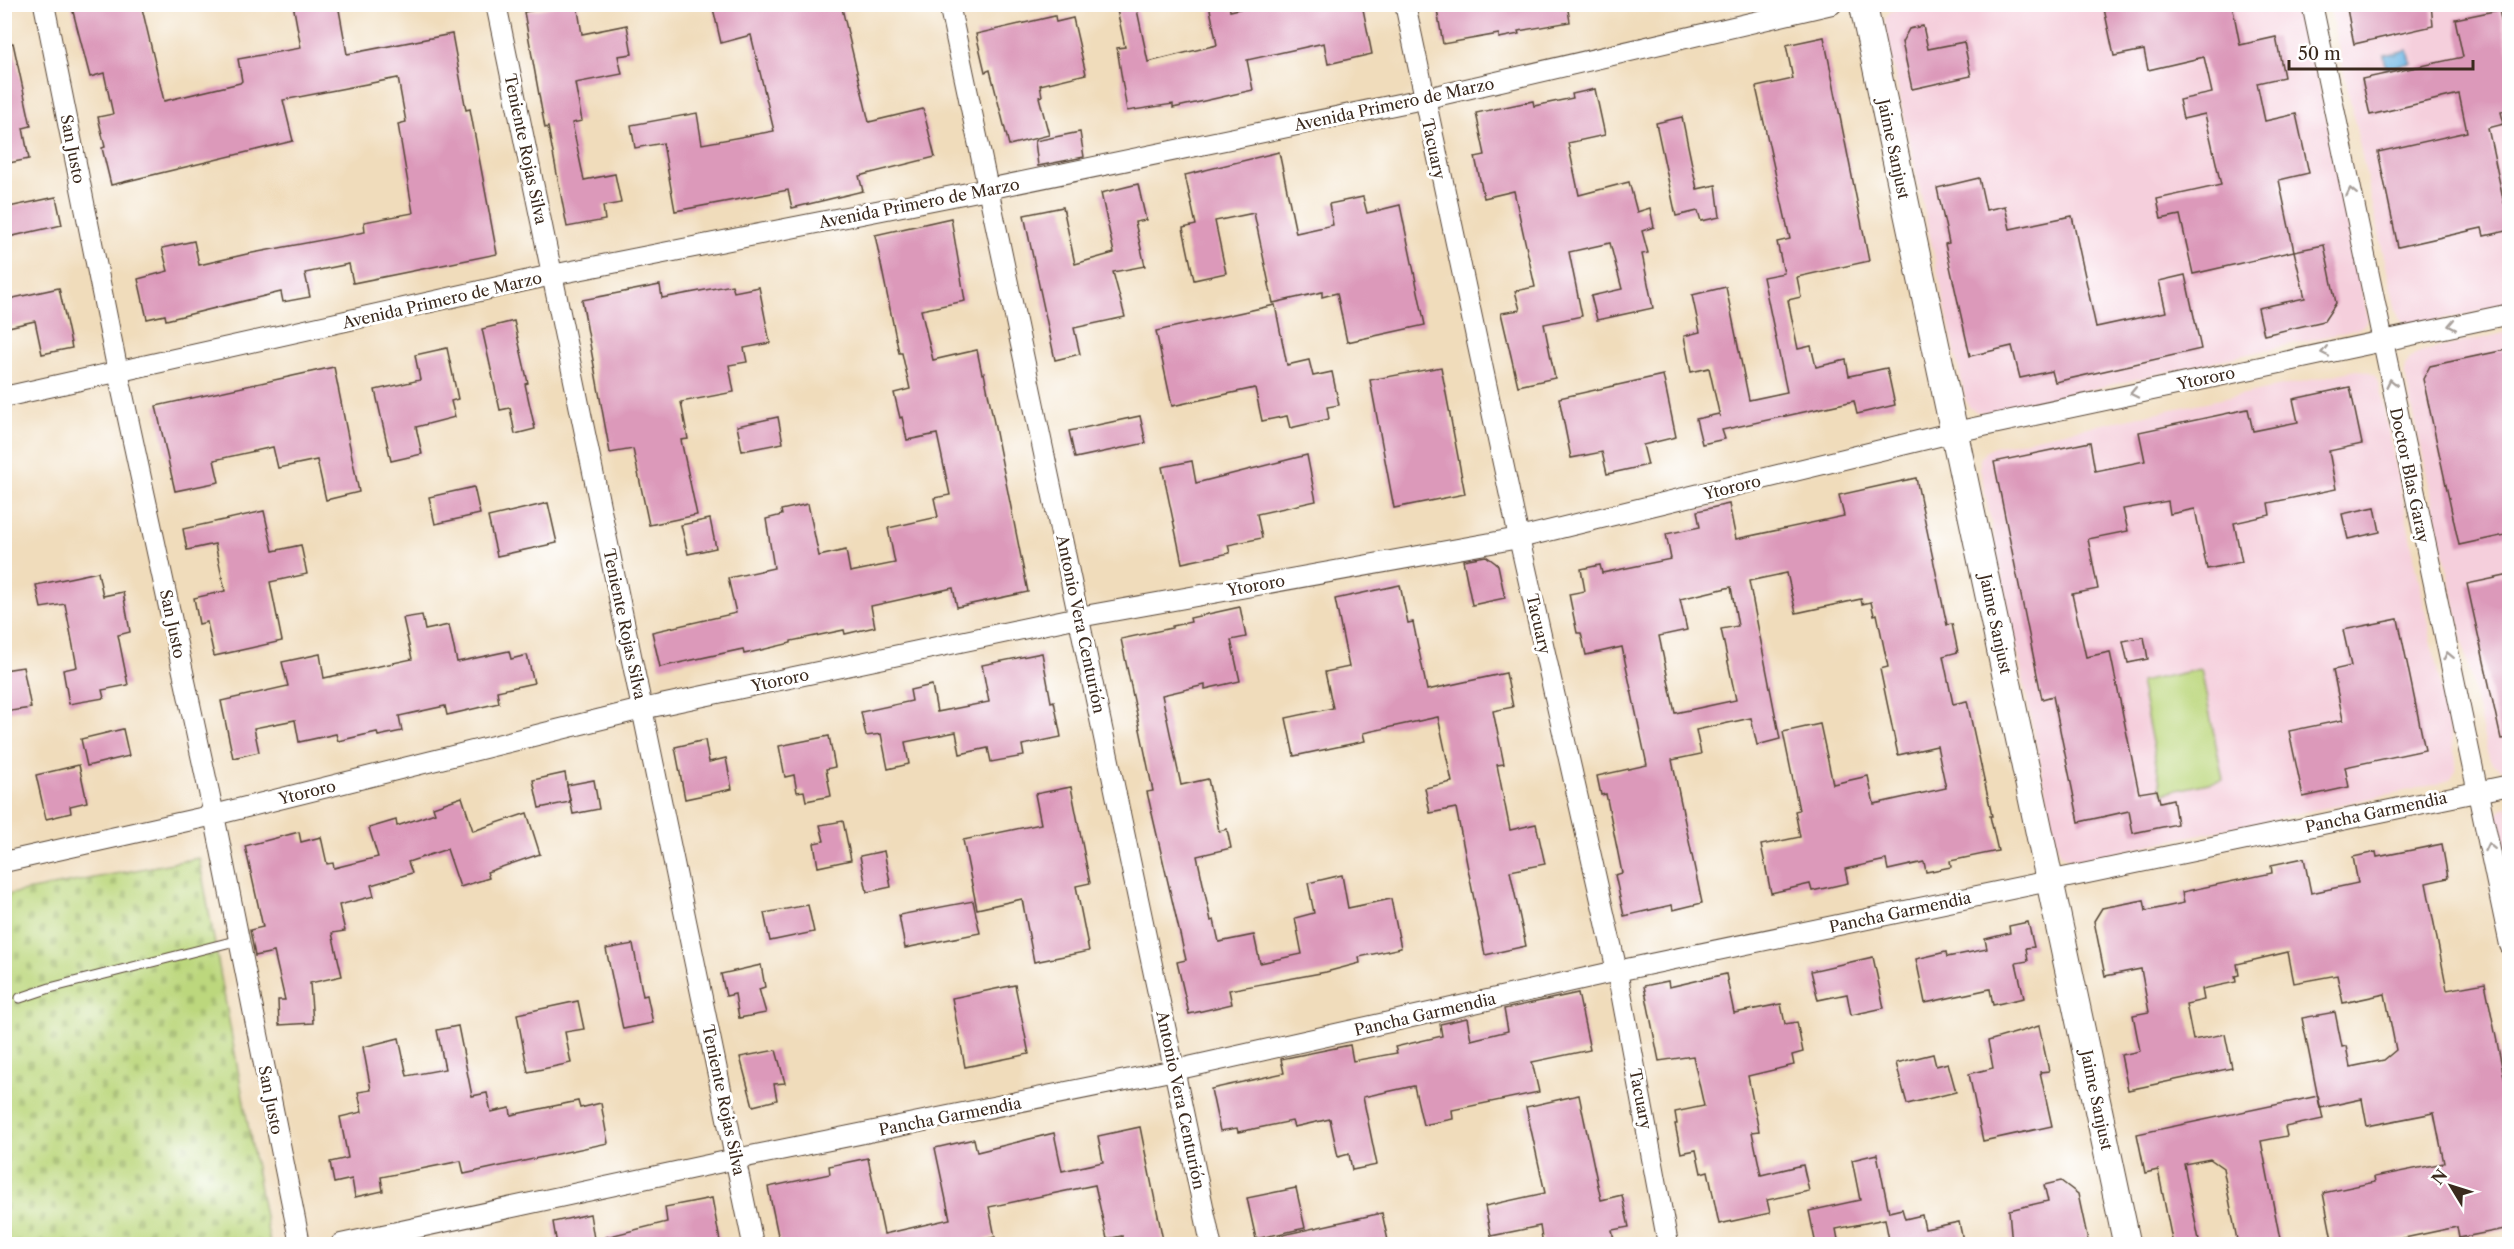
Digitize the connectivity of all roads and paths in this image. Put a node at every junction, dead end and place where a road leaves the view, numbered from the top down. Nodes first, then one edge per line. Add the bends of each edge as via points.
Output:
1 (44, 4) edge
2 (496, 4) edge
3 (949, 4) edge
4 (1405, 4) edge
5 (1832, 4) edge
6 (1863, 4) edge
7 (2312, 4) edge
8 (1423, 99) junction
9 (988, 189) junction
10 (552, 275) junction
11 (2510, 314) edge
12 (2382, 339) junction
13 (118, 372) junction
14 (4, 397) edge
15 (1955, 432) junction
16 (1519, 538) junction
17 (1079, 617) junction
18 (642, 709) junction
19 (2510, 785) edge
20 (2477, 791) junction
21 (214, 815) junction
22 (4, 862) edge
23 (2051, 880) junction
24 (239, 940) junction
25 (2510, 945) edge
26 (1617, 971) junction
27 (20, 998) dead end
28 (1175, 1070) junction
29 (736, 1159) junction
30 (300, 1245) edge
31 (341, 1245) edge
32 (753, 1245) edge
33 (1211, 1245) edge
34 (1668, 1245) edge
35 (2127, 1245) edge

1 - 13 street, San Justo
2 - 10 street, Teniente Rojas Silva
3 - 9 street, Antonio Vera Centurión
4 - 8 street, Tacuary
5 - 8 street, Avenida Primero de Marzo
6 - 15 main road, Jaime Sanjust
12 -> 7 street, Doctor Blas Garay
8 - 9 street, Avenida Primero de Marzo
8 - 16 street, Tacuary
9 - 10 street, Avenida Primero de Marzo
9 - 17 street, Antonio Vera Centurión
10 - 13 street, Avenida Primero de Marzo
10 - 18 street, Teniente Rojas Silva
11 -> 12 street, Ytororo
12 -> 15 street, Ytororo
20 -> 12 street, Doctor Blas Garay
13 - 14 street, Avenida Primero de Marzo
13 - 21 street, San Justo
15 - 16 street, Ytororo
15 - 23 main road, Jaime Sanjust
16 - 17 street, Ytororo
16 - 26 street, Tacuary
17 - 18 street, Ytororo
17 - 28 street, Antonio Vera Centurión
18 - 21 street, Ytororo
18 - 29 street, Teniente Rojas Silva
19 - 20 street, Pancha Garmendia
20 - 23 street, Pancha Garmendia
25 -> 20 street, Doctor Blas Garay
21 - 22 street, Ytororo
21 - 24 street, San Justo
23 - 26 street, Pancha Garmendia
23 - 35 main road, Jaime Sanjust
24 - 27 lane
24 - 30 street, San Justo
26 - 28 street, Pancha Garmendia
26 - 34 street, Tacuary
28 - 29 street, Pancha Garmendia
28 - 33 street, Antonio Vera Centurión
29 - 31 street, Pancha Garmendia
29 - 32 street, Teniente Rojas Silva

